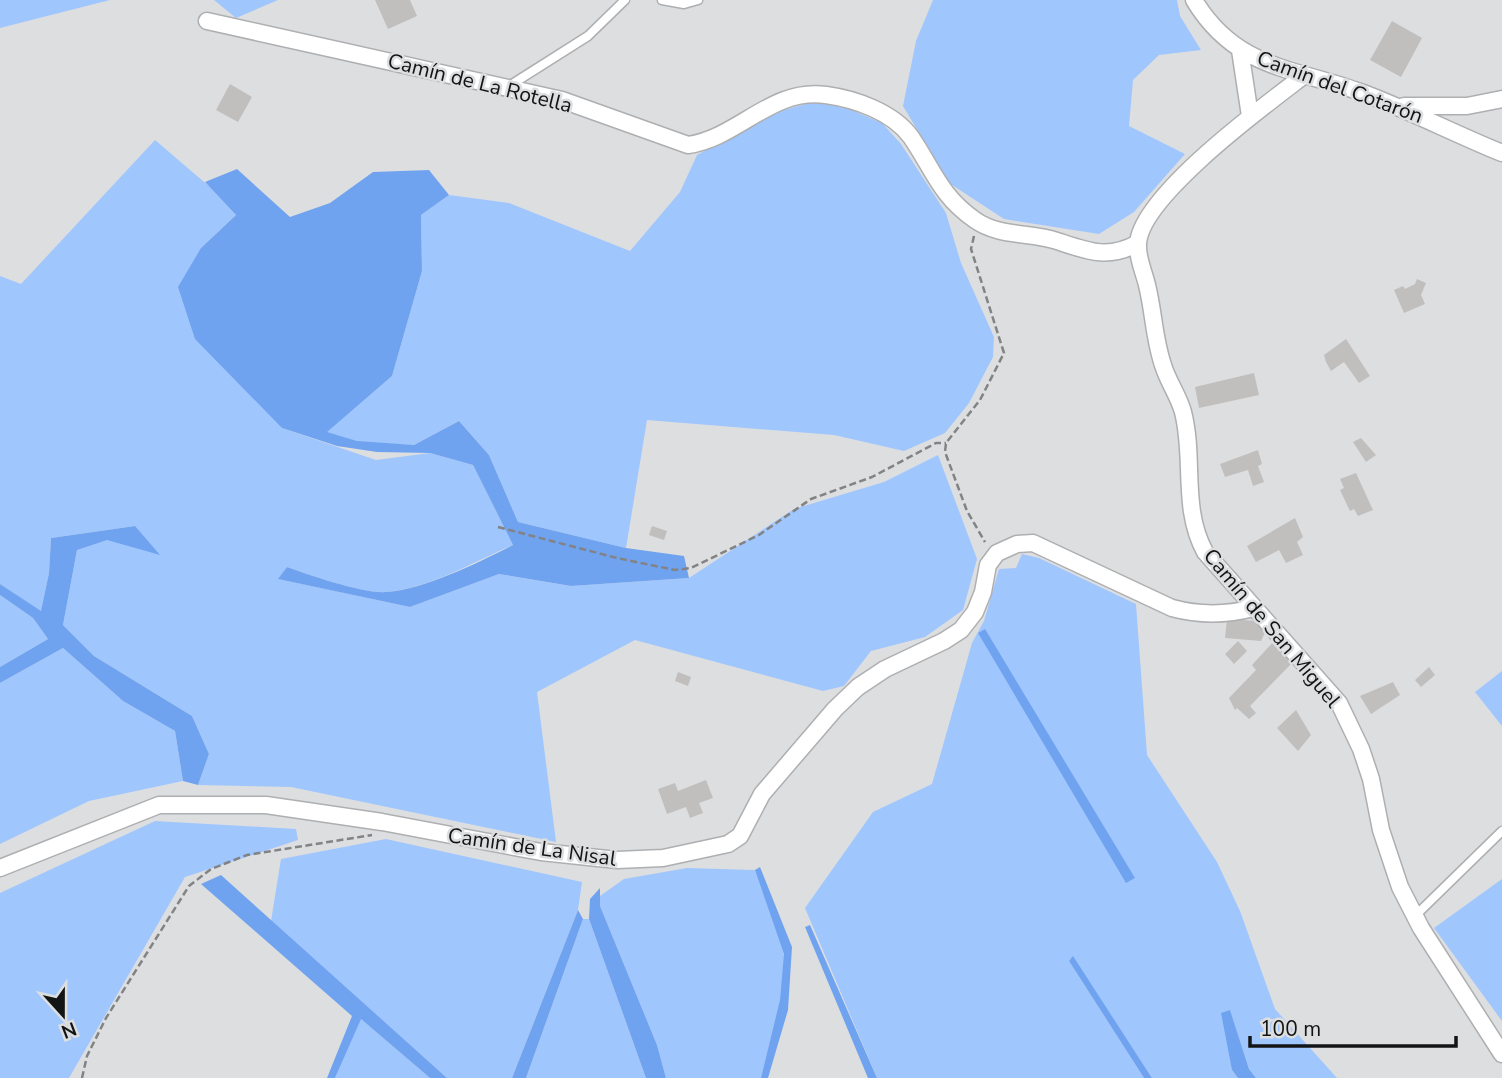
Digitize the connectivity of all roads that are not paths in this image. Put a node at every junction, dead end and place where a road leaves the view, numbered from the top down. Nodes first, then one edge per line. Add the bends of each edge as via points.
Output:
1 (625, 0) edge
2 (662, 0) edge
3 (698, 0) edge
4 (1194, 0) edge
5 (207, 21) dead end
6 (1240, 50) junction
7 (1302, 77) junction
8 (507, 87) junction
9 (1502, 99) edge
10 (1395, 107) junction
11 (1250, 116) junction
12 (1502, 153) edge
13 (1138, 243) junction
14 (1253, 608) junction
15 (1502, 831) edge
16 (0, 868) edge
17 (1415, 916) junction
18 (1502, 1054) edge

1 - 8 lane via 588,36
2 - 3 lane via 684,4
4 - 6 street, Camín del Cotarón
5 - 8 street, Camín de La Rotella
6 - 7 street, Camín del Cotarón
6 - 11 street
7 - 10 street, Camín del Cotarón via 1360,92
7 - 11 street
8 - 13 street, Camín de La Rotella via 562,100 688,145 708,140 797,96 847,100 884,114 904,129 934,180 990,229 1053,239 1104,255
9 - 10 street via 1466,106
10 - 12 street, Camín del Cotarón
11 - 13 street via 1172,186 1142,225
13 - 14 street, Camín de San Miguel via 1156,343 1183,410 1192,523 1205,552
14 - 16 street, Camín de La Nisal via 1191,613 1172,608 1033,543 1017,544 997,553 988,565 975,612 961,630 858,687 762,794 740,836 729,844 663,858 617,860 541,852 266,805 159,805
14 - 17 street, Camín de San Miguel via 1339,703 1362,750 1381,830
15 - 17 lane
17 - 18 street, Camín de San Miguel

